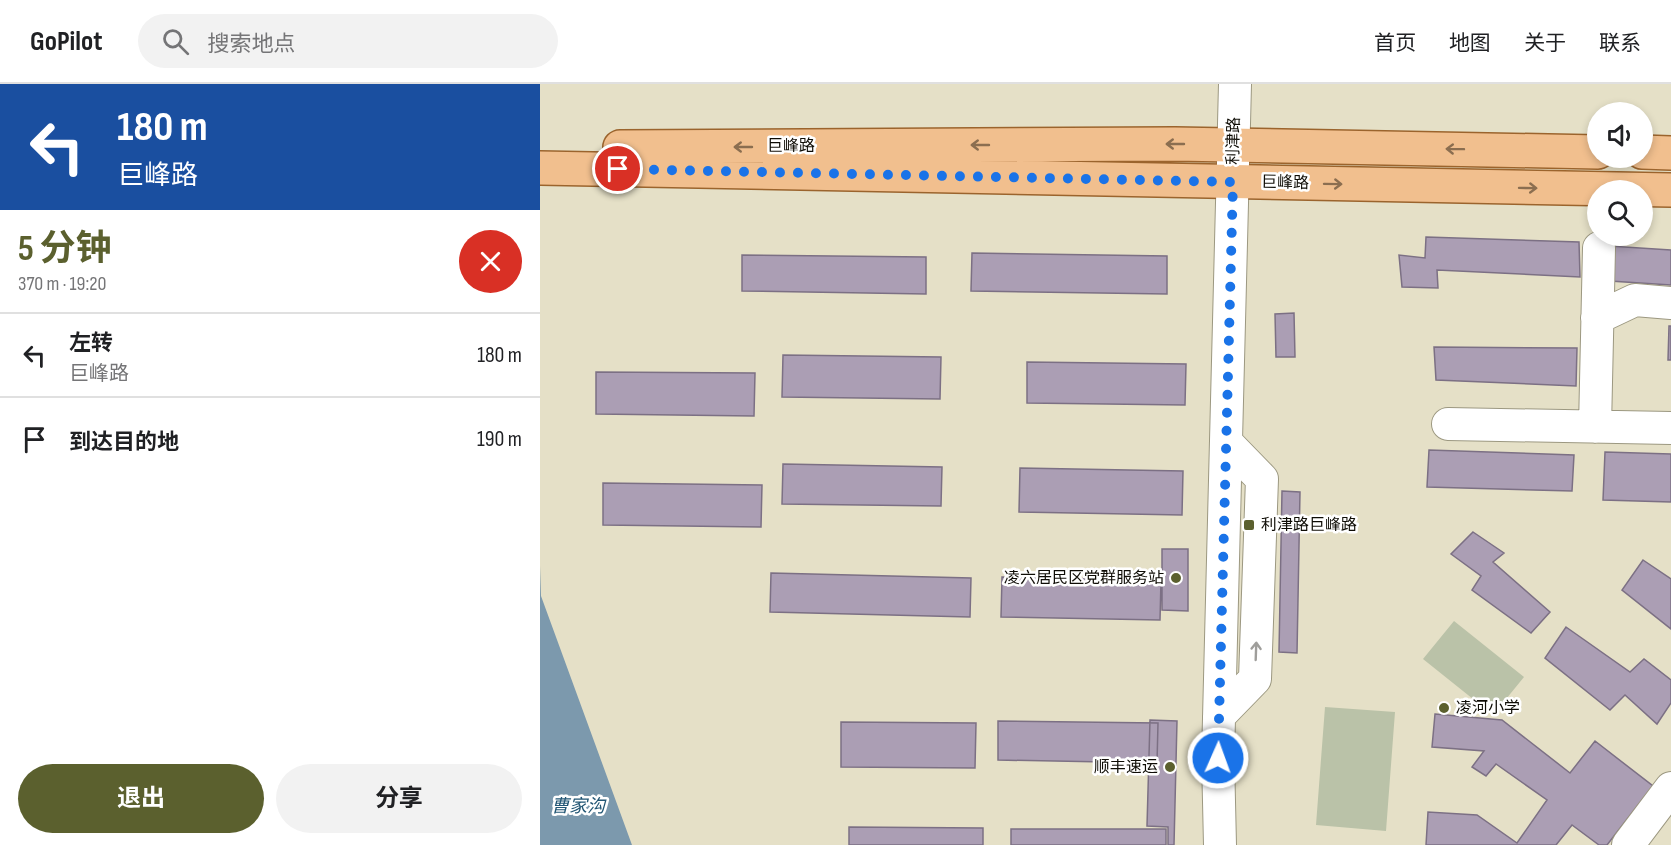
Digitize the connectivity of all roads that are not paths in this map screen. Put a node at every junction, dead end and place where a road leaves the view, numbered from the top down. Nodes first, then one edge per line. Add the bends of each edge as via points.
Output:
1 (1235, 84) edge
2 (1233, 145) junction
3 (540, 147) edge
4 (1587, 152) edge
5 (1653, 152) edge
6 (1671, 153) edge
7 (595, 158) junction
8 (540, 168) edge
9 (1233, 182) junction
10 (1671, 190) edge
11 (1599, 248) dead end
12 (1671, 303) edge
13 (1597, 318) junction
14 (1448, 424) dead end
15 (1595, 427) junction
16 (1671, 428) edge
17 (1671, 788) edge
18 (1220, 845) edge
19 (1628, 845) edge

1 - 2 street, 利津路
4 -> 2 main road, 巨峰路
2 -> 7 main road, 巨峰路
2 - 9 street, 利津路
3 - 7 main road
5 - 6 main road
7 - 8 main road, 巨峰路
7 - 9 main road, 巨峰路
9 -> 10 main road, 巨峰路
9 - 18 street, 利津路 via 1219,716
11 - 13 street
12 - 13 street via 1635,300
13 - 15 street
14 - 15 street
15 - 16 street
17 - 19 street

